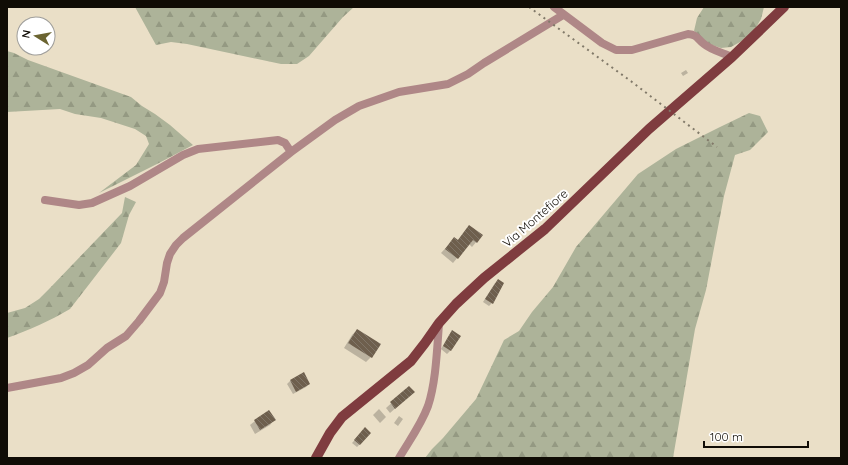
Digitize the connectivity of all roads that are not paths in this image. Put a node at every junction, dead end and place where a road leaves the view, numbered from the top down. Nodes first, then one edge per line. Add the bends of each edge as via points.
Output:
1 (554, 7) edge
2 (784, 7) edge
3 (563, 15) junction
4 (732, 56) junction
5 (291, 152) junction
6 (45, 200) dead end
7 (439, 323) junction
8 (7, 388) edge
9 (316, 458) edge
10 (399, 458) edge

1 - 3 street
2 - 4 main road, Via Montefiore
3 - 4 street via 616,50 632,50 694,34 704,44
3 - 5 street via 448,84 399,92 359,106
4 - 7 main road, Via Montefiore via 649,129 545,229 464,296
5 - 6 street via 285,143 278,140 198,149 130,186 92,203 79,205
5 - 8 street via 176,245 167,263 160,293 126,336 74,373 61,378
7 - 9 main road, Via Montefiore via 407,366 342,417
7 - 10 street via 429,403

